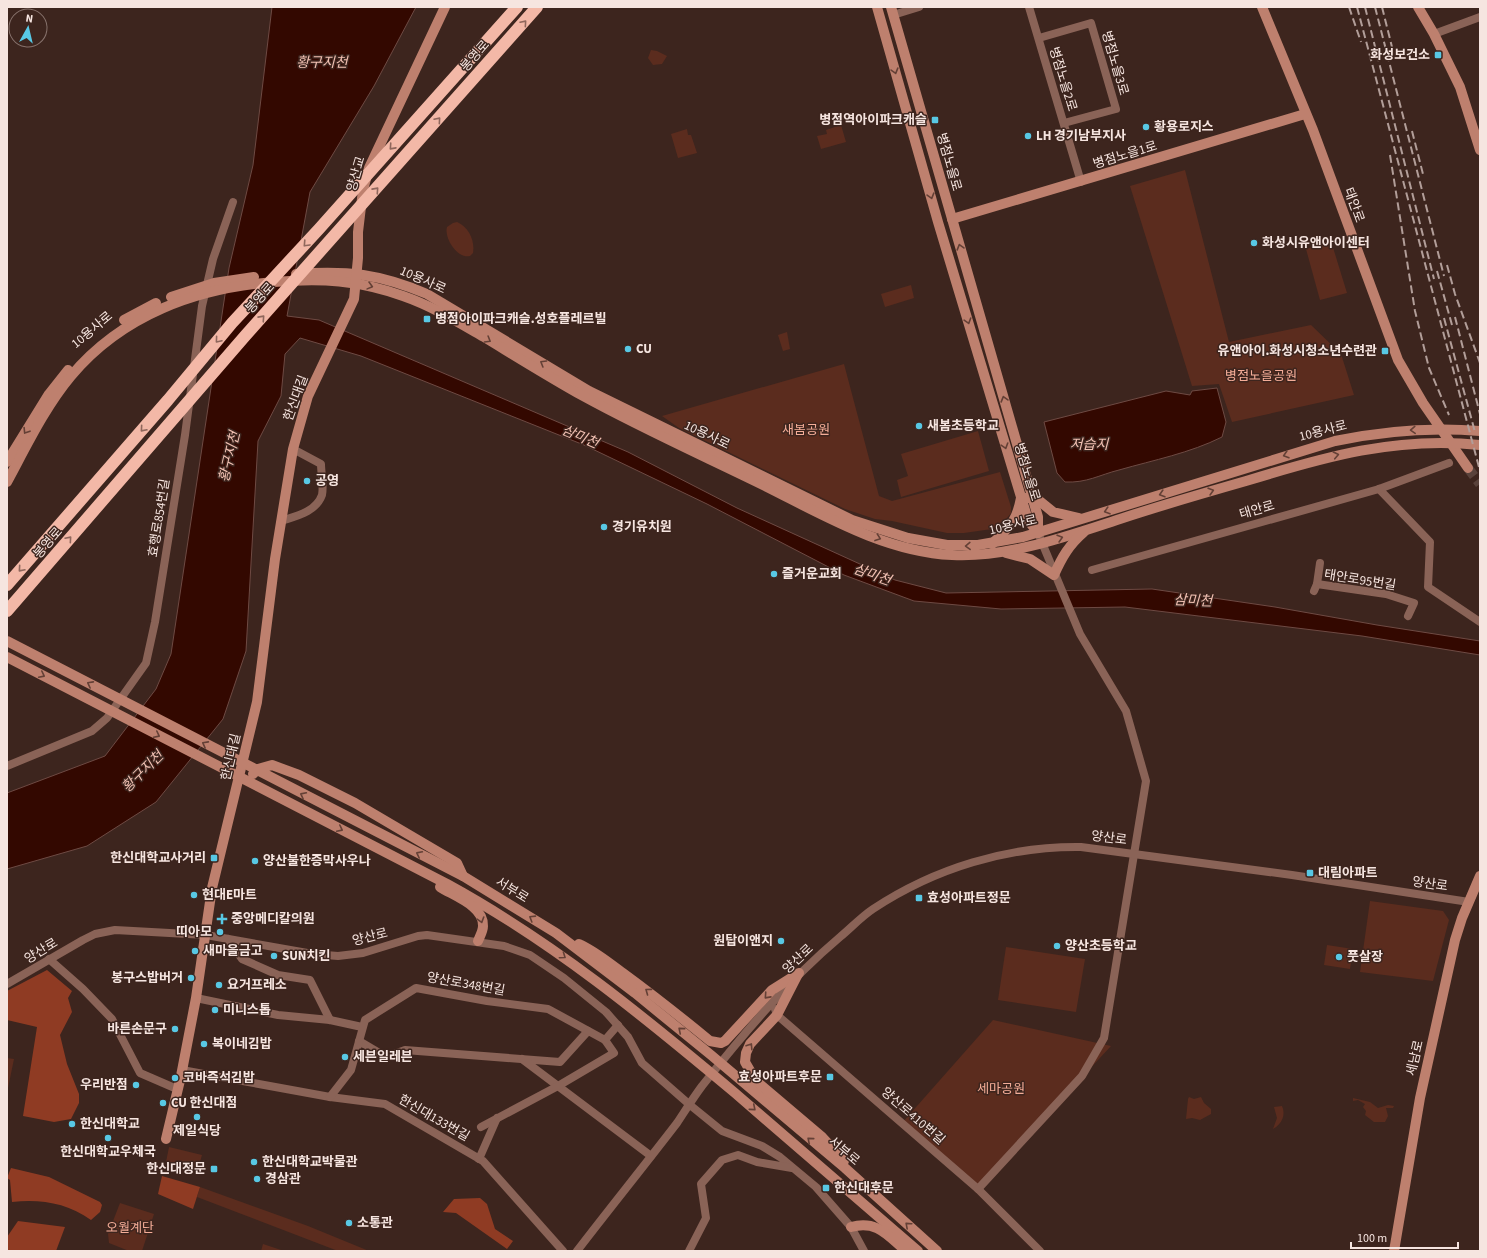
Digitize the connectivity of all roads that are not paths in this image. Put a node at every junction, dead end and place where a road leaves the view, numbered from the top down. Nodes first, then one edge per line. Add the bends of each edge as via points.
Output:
1 (445, 7) edge
2 (517, 7) edge
3 (537, 7) edge
4 (877, 7) edge
5 (919, 7) edge
6 (1029, 7) edge
7 (1262, 7) edge
8 (1418, 7) edge
9 (892, 11) edge
10 (1480, 17) edge
11 (1434, 34) junction
12 (1038, 38) junction
13 (904, 54) junction
14 (891, 57) junction
15 (1305, 114) junction
16 (1064, 123) junction
17 (1480, 150) edge
18 (939, 173) junction
19 (925, 176) junction
20 (1081, 182) junction
21 (233, 202) dead end
22 (952, 219) junction
23 (966, 266) junction
24 (952, 270) junction
25 (356, 278) junction
26 (394, 281) junction
27 (390, 292) junction
28 (326, 358) joint
29 (1480, 431) edge
30 (1480, 445) edge
31 (293, 449) junction
32 (1449, 462) dead end
33 (10, 466) edge
34 (1468, 468) tunnel mouth
35 (7, 482) edge
36 (1379, 489) junction
37 (1032, 495) junction
38 (1021, 498) junction
39 (1083, 518) junction
40 (281, 521) junction
41 (1087, 530) junction
42 (1038, 533) junction
43 (1042, 542) junction
44 (997, 547) junction
45 (1320, 563) dead end
46 (1092, 570) dead end
47 (1054, 575) junction
48 (7, 585) edge
49 (7, 611) edge
50 (1408, 616) dead end
51 (1480, 622) edge
52 (7, 641) edge
53 (7, 657) edge
54 (7, 766) edge
55 (240, 776) junction
56 (370, 844) junction
57 (1135, 854) junction
58 (463, 876) junction
59 (1480, 876) edge
60 (1469, 902) junction
61 (556, 933) junction
62 (206, 935) junction
63 (228, 939) junction
64 (478, 941) junction
65 (50, 959) junction
66 (799, 974) junction
67 (7, 984) edge
68 (196, 998) junction
69 (776, 998) junction
70 (777, 1015) junction
71 (330, 1020) junction
72 (618, 1025) junction
73 (362, 1027) junction
74 (588, 1031) junction
75 (605, 1040) junction
76 (360, 1041) junction
77 (521, 1059) junction
78 (182, 1070) junction
79 (558, 1086) junction
80 (177, 1089) junction
81 (330, 1097) junction
82 (690, 1105) junction
83 (498, 1118) junction
84 (481, 1127) dead end
85 (166, 1139) dead end
86 (651, 1156) junction
87 (479, 1159) junction
88 (793, 1168) junction
89 (978, 1189) junction
90 (881, 1200) junction
91 (851, 1227) junction
92 (563, 1251) edge
93 (577, 1251) edge
94 (689, 1251) edge
95 (864, 1251) edge
96 (906, 1251) edge
97 (918, 1251) edge
98 (938, 1251) edge
99 (1040, 1251) edge
100 (1394, 1251) edge

1 - 25 street, 양산교 via 369,168 363,190 358,232
2 -> 48 highway, 봉영로 via 232,323
49 -> 3 highway, 봉영로
4 - 14 street, 병점노을로
5 - 9 street
6 - 12 street, 병점노을2로
7 - 15 street, 태안로
8 - 11 street
9 - 13 street, 병점노을로
10 - 11 street
11 - 17 street via 1460,86
12 - 16 street, 병점노을2로
12 - 16 street, 병점노을3로 via 1091,23 1116,109
13 - 14 street via 895,53
13 - 18 street, 병점노을로
14 -> 19 street, 병점노을로
15 - 20 street, 병점노을1로
15 - 34 street, 태안로 via 1398,360 1419,398
16 - 20 street, 병점노을2로
18 - 19 street via 929,178
18 - 22 street, 병점노을로
19 -> 24 street, 병점노을로
20 - 22 street, 병점노을1로
21 - 54 street, 효행로854번길 via 213,259 202,306 155,622 146,663 107,718 92,731
23 -> 22 street, 병점노을로
23 - 24 street via 955,265
37 -> 23 street, 병점노을로
24 -> 38 street, 병점노을로
25 - 26 street, 10용사로
25 -> 27 street, 10용사로
25 - 28 street, 양산교 via 354,299
25 - 33 street, 10용사로 via 258,276 214,283 177,294 138,315 100,338 66,372 49,394
26 - 27 street via 388,285
44 -> 26 street, 10용사로 via 932,544 852,520 589,391 427,294
27 -> 44 street, 10용사로 via 456,321 586,398 857,530 924,552 964,556
28 - 31 street, 한신대길 via 308,396
29 -> 39 street, 10용사로 via 1406,430 1335,441
41 -> 30 street, 10용사로 via 1306,463 1358,451 1412,443
31 - 40 street, 한신대길
31 - 40 street via 321,464 322,494 317,503 304,514
32 - 36 street, 태안로
33 - 35 street, 10용사로
36 - 46 street, 태안로
36 - 51 street via 1430,542 1428,587
37 - 38 street via 1029,498
37 - 39 street via 1056,514
37 - 42 street, 병점노을로 via 1038,517
38 - 42 street, 병점노을로 via 1028,520
38 - 44 street via 1014,522
39 - 42 street, 10용사로
40 - 55 street, 한신대길 via 257,702
43 -> 41 street, 10용사로
41 - 47 street via 1066,550
42 - 43 street
42 - 44 street, 10용사로
43 - 44 street, 10용사로
43 - 47 street
44 - 47 street via 1030,559
45 - 50 street, 태안로95번길 via 1315,587 1386,594 1414,603
47 - 57 street via 1080,634 1126,711 1146,781
58 -> 52 street, 서부로
53 -> 56 street, 서부로
55 - 58 street via 249,779 258,769 272,765 299,775 355,803 457,863
55 - 62 street, 한신대길 via 212,888
56 -> 64 street via 476,909 482,917 484,926
56 -> 97 street, 서부로 via 489,907 594,978 702,1064
57 - 60 street, 양산로
57 - 66 street, 양산로 via 1081,847 1055,847 988,857 953,869 920,883 873,909
57 - 89 street via 1104,1038 1082,1076
61 -> 58 street, 서부로
59 - 60 street, 세남로
60 - 100 street, 세남로 via 1455,940 1420,1098
66 -> 61 street via 772,990 725,1041 716,1044 589,948
90 -> 61 street, 서부로 via 711,1055
62 - 63 street, 양산로
62 - 65 street, 양산로 via 115,930 95,934
62 - 68 street, 한신대길
63 - 64 street, 양산로 via 338,956 363,953 422,936
63 - 71 street via 242,958 278,975 310,980
64 - 72 street, 양산로 via 530,955 564,978
65 - 67 street, 양산로
65 - 80 street via 112,1019 140,1073
66 - 69 street, 양산로
66 - 70 street
68 - 71 street via 278,1015
68 - 78 street, 한신대길
69 - 70 street
69 - 82 street, 양산로 via 701,1088
70 - 89 street, 양산로410번길
90 -> 70 street via 821,1136 756,1081 750,1072 745,1062 750,1044
71 - 73 street
72 - 75 street
72 - 82 street, 양산로 via 628,1037 642,1063
73 - 74 street, 양산로348번길 via 365,1020 416,988 548,1009
73 - 76 street
74 - 75 street, 양산로348번길
74 - 77 street via 560,1062
75 - 79 street, 한신대133번길 via 614,1053
76 - 77 street via 386,1058 405,1050
76 - 81 street via 351,1070
77 - 79 street
78 - 80 street, 한신대길
78 - 81 street, 한신대133번길
79 - 83 street, 한신대133번길
79 - 86 street
80 - 85 street, 한신대길
81 - 87 street, 한신대133번길 via 385,1104
82 - 86 street
82 - 88 street, 양산로 via 722,1131 762,1146
83 - 84 street, 한신대133번길
83 - 87 street
86 - 93 street
87 - 92 street, 한신대133번길 via 516,1196
88 - 91 street, 양산로 via 827,1198
88 - 94 street via 738,1156 722,1160 701,1184 706,1218
89 - 99 street, 양산로410번길
98 -> 90 street, 서부로
91 - 95 street, 양산로
91 - 96 street via 861,1224 880,1228

